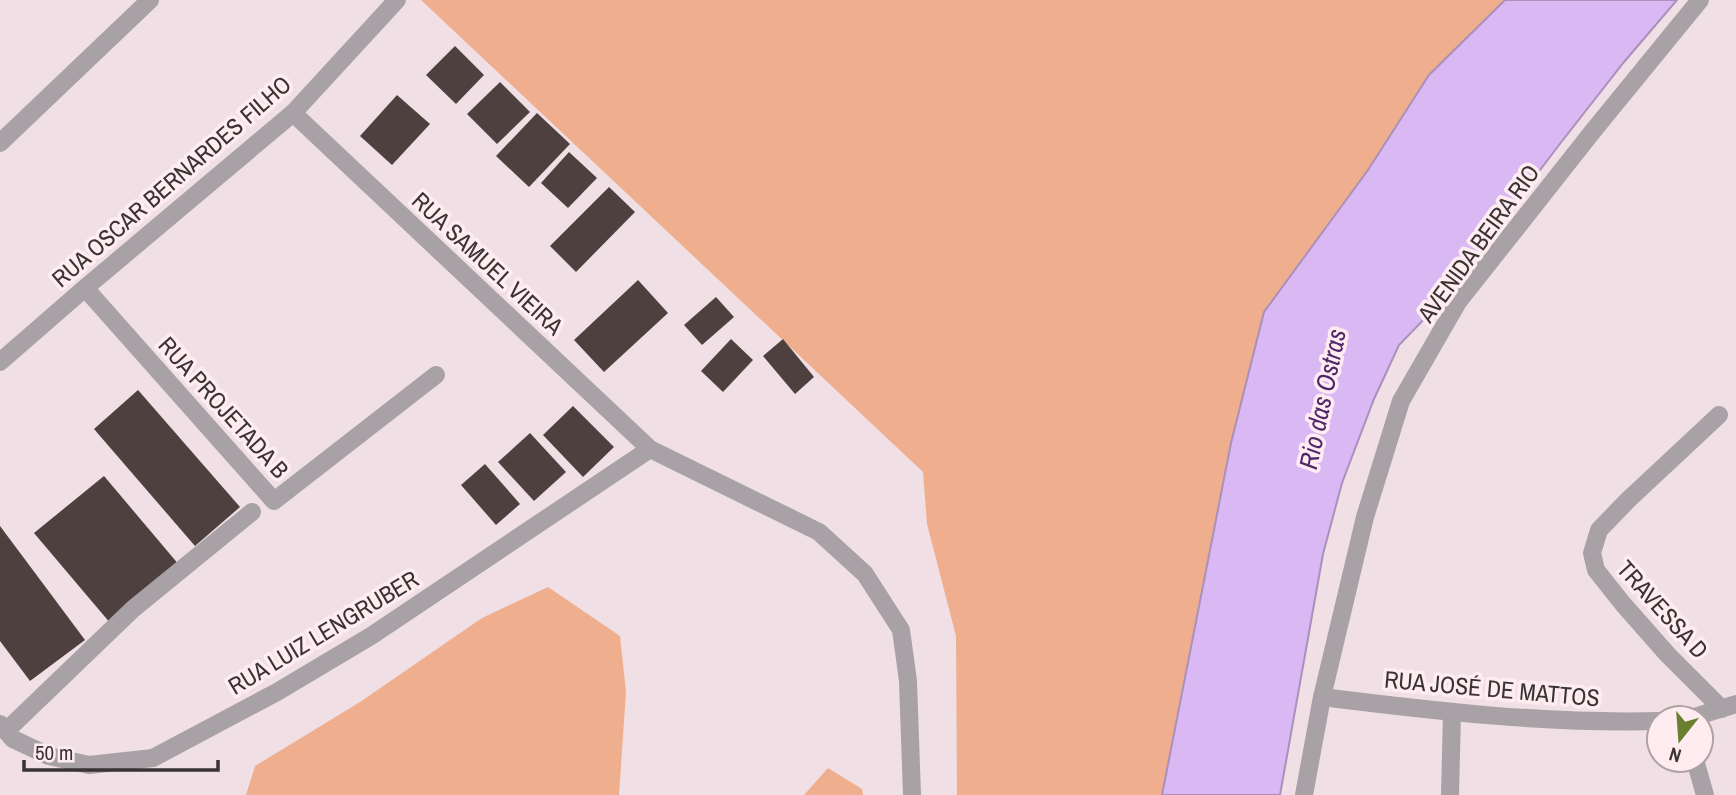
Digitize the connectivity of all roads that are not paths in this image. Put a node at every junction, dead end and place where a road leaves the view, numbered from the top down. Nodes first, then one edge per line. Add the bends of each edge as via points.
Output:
1 (150, 0) edge
2 (397, 0) edge
3 (1700, 0) edge
4 (293, 113) junction
5 (0, 143) edge
6 (85, 288) junction
7 (0, 362) edge
8 (436, 375) dead end
9 (1719, 415) dead end
10 (650, 449) junction
11 (252, 512) dead end
12 (1322, 697) junction
13 (1729, 706) edge
14 (1452, 713) junction
15 (1645, 721) edge
16 (3, 727) edge
17 (1699, 774) edge
18 (912, 795) edge
19 (1304, 795) edge
20 (1450, 795) edge
21 (1706, 795) edge

1 - 5 street
2 - 4 street, RUA OSCAR BERNARDES FILHO
3 - 12 street, AVENIDA BEIRA RIO via 1458,302 1401,401 1365,517
4 - 6 street, RUA OSCAR BERNARDES FILHO
4 - 10 street, RUA SAMUEL VIEIRA
6 - 7 street, RUA OSCAR BERNARDES FILHO
6 - 8 street, RUA PROJETADA B via 274,501
9 - 13 street, TRAVESSA D via 1599,530 1592,553 1596,570 1668,655
10 - 16 street, RUA LUIZ LENGRUBER via 371,636 153,758 89,765 49,756 13,738
10 - 18 street, RUA SAMUEL VIEIRA via 819,532 865,574 901,630 908,681
11 - 16 street via 133,609
12 - 14 street, RUA JOSÉ DE MATTOS
12 - 19 street, AVENIDA BEIRA RIO
14 - 15 street, RUA JOSÉ DE MATTOS
14 - 20 street
17 - 21 street

